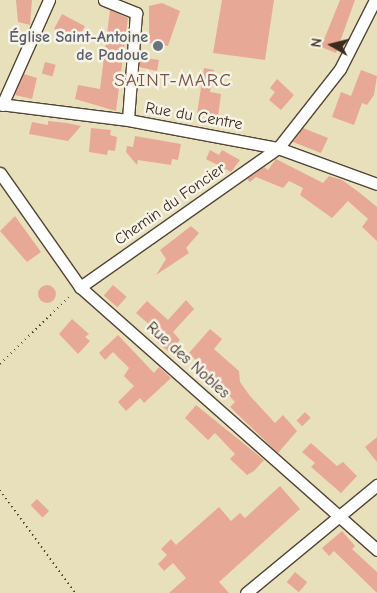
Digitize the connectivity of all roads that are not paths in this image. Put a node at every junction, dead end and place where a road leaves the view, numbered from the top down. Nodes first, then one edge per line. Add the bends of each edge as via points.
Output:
1 (49, 0) edge
2 (104, 0) edge
3 (375, 0) edge
4 (1, 104) edge
5 (128, 120) junction
6 (278, 148) junction
7 (0, 173) edge
8 (377, 184) edge
9 (80, 287) junction
10 (377, 485) edge
11 (339, 516) junction
12 (377, 550) edge
13 (246, 593) edge

1 - 4 street
2 - 5 street via 136,13
3 - 6 street, Chemin du Foncier via 340,69
4 - 5 street, Rue du Centre
5 - 6 street, Rue du Centre
6 - 8 street, Rue du Centre
6 - 9 street, Chemin du Foncier
7 - 9 street, Rue des Nobles
9 - 11 street, Rue des Nobles
10 - 11 street
11 - 12 street, Rue des Nobles
11 - 13 street

